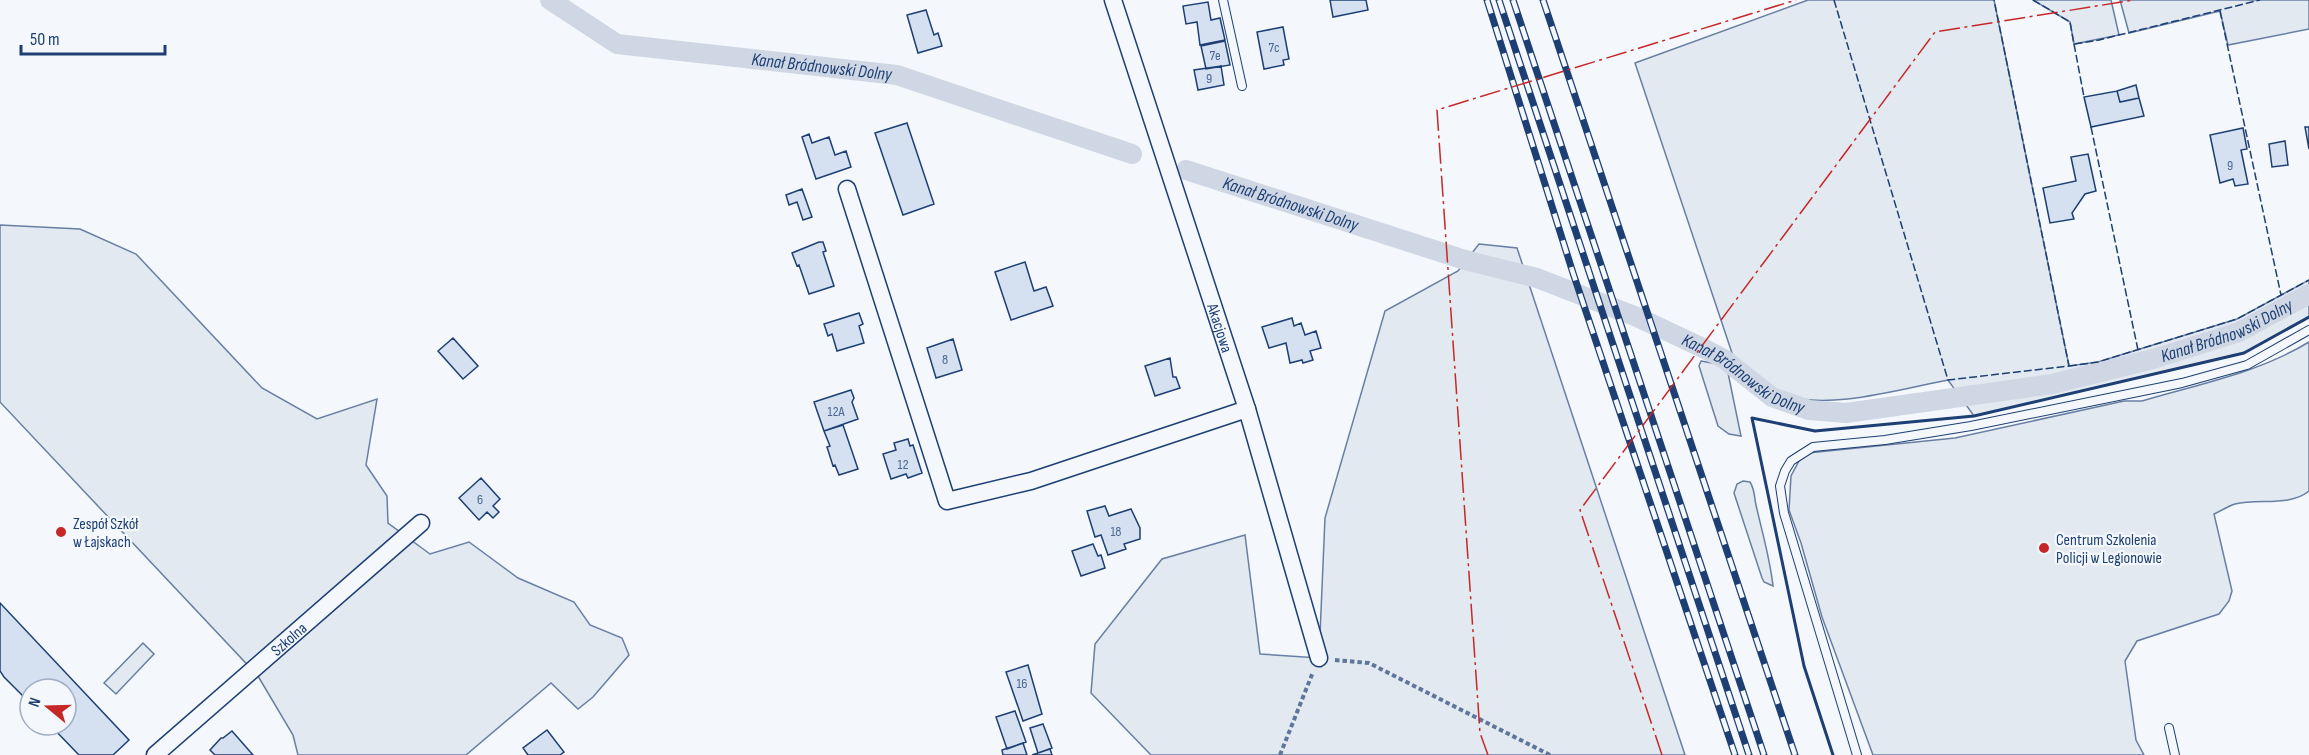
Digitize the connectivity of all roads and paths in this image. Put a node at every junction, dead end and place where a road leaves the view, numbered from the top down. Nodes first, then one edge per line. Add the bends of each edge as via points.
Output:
1 (1113, 0) edge
2 (1223, 0) edge
3 (1242, 86) dead end
4 (847, 189) dead end
5 (2309, 330) edge
6 (1247, 409) junction
7 (421, 523) dead end
8 (1319, 658) junction
9 (2169, 728) dead end
10 (155, 755) edge
11 (1280, 755) edge
12 (1550, 755) edge
13 (1857, 755) edge
14 (2175, 755) edge

1 - 6 street, Akacjowa
2 - 3 lane
4 - 6 street via 946,501 1031,481
5 - 13 lane via 2247,365 2182,383 1971,426 1813,447 1791,461 1780,486 1784,513
6 - 8 street, Akacjowa
7 - 10 street, Szkolna
8 - 11 path
8 - 12 path via 1369,663
9 - 14 lane

